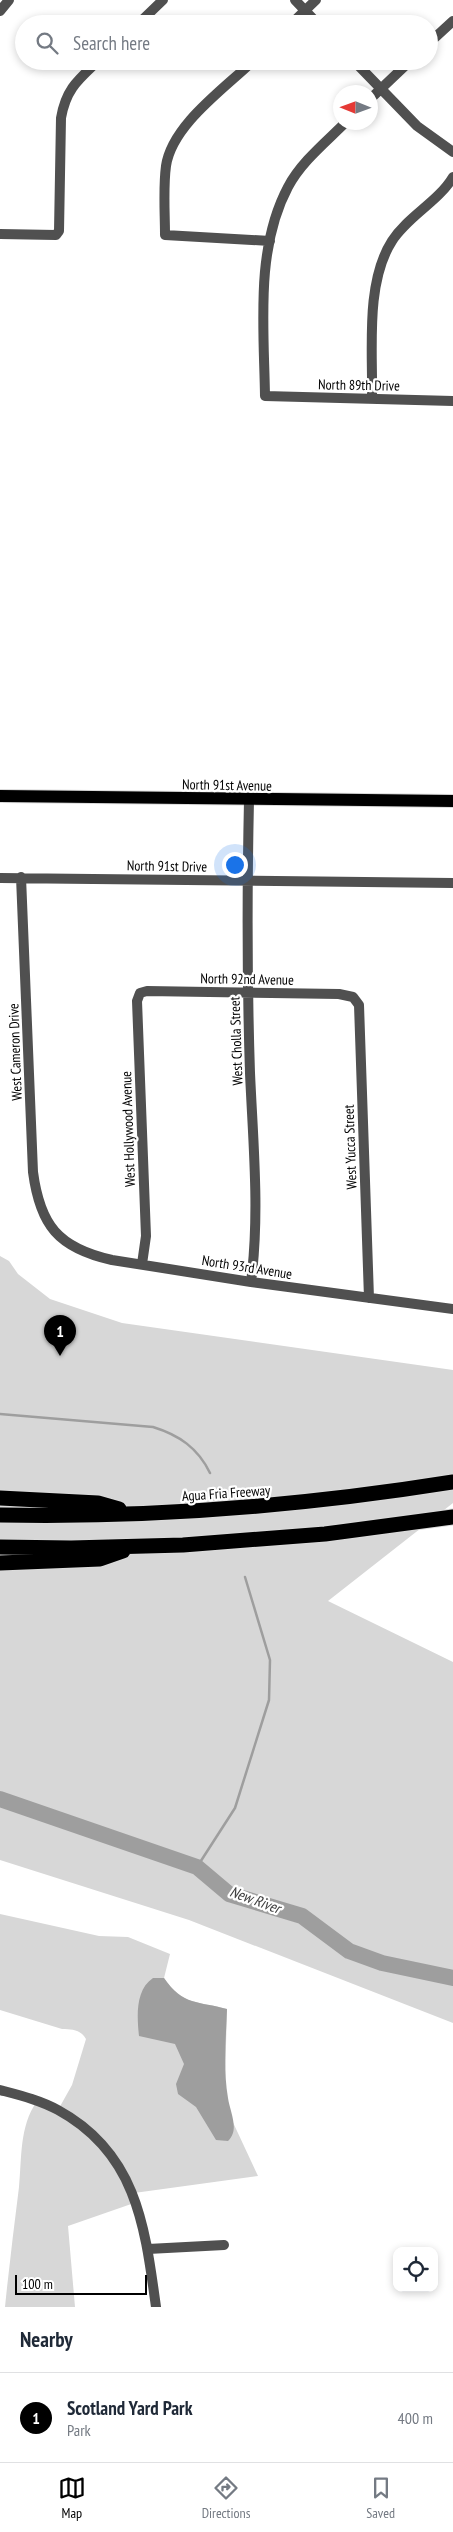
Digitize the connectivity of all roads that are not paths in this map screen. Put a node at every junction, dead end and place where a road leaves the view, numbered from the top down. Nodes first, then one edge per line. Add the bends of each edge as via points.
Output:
1 (9, 0) edge
2 (163, 0) edge
3 (295, 0) edge
4 (316, 0) edge
5 (305, 10) junction
6 (0, 11) edge
7 (147, 15) edge
8 (300, 15) edge
9 (310, 15) edge
10 (453, 21) edge
11 (438, 35) edge
12 (89, 70) edge
13 (243, 70) edge
14 (363, 70) edge
15 (400, 70) edge
16 (381, 88) junction
17 (378, 91) edge
18 (338, 130) edge
19 (453, 152) edge
20 (453, 177) edge
21 (0, 234) edge
22 (270, 241) junction
23 (372, 399) junction
24 (453, 401) edge
25 (0, 796) edge
26 (249, 800) junction
27 (453, 801) edge
28 (21, 877) junction
29 (0, 878) edge
30 (249, 881) junction
31 (453, 883) edge
32 (140, 993) joint
33 (248, 993) junction
34 (353, 997) joint
35 (48, 1223) joint
36 (142, 1264) junction
37 (251, 1282) junction
38 (369, 1298) junction
39 (453, 1309) edge
40 (453, 1478) edge
41 (446, 1484) edge
42 (0, 1498) edge
43 (137, 1514) junction
44 (0, 1515) edge
45 (450, 1519) edge
46 (139, 1545) junction
47 (0, 1547) edge
48 (0, 1563) edge
49 (0, 2090) edge
50 (224, 2245) dead end
51 (148, 2249) junction
52 (156, 2307) edge

1 - 6 street
2 - 7 street
3 - 5 street
4 - 5 street
5 - 8 street
5 - 9 street
10 - 11 street
12 - 21 street via 75,83 64,103 61,118 59,231 56,235
13 - 22 street via 187,122 170,148 166,166 165,235
14 - 16 street
15 - 16 street
16 - 17 street
16 - 19 street via 417,126
18 - 22 street via 302,165 288,186
20 - 23 street via 392,241 379,270 374,306
22 - 23 street, North 89th Drive via 265,272 265,396
23 - 24 street, North 89th Drive
25 - 26 main road, North 91st Avenue
26 - 27 main road, North 91st Avenue
26 - 30 street, West Cholla Street
28 - 29 street, North 91st Drive
28 - 30 street, North 91st Drive
28 - 35 street, West Cameron Drive via 33,1172 37,1199
30 - 31 street, North 91st Drive
30 - 33 street, West Cholla Street
32 - 33 street, North 92nd Avenue
32 - 36 street, West Hollywood Avenue via 137,1001 146,1236
33 - 34 street, North 92nd Avenue
33 - 37 street, West Cholla Street via 255,1214
34 - 38 street, West Yucca Street via 359,1005
35 - 36 street, North 93rd Avenue via 64,1241 94,1256
36 - 37 street, North 93rd Avenue
37 - 38 street, North 93rd Avenue
38 - 39 street, North 93rd Avenue
40 - 41 highway, Agua Fria Freeway
41 - 43 highway, Agua Fria Freeway via 294,1504
42 - 43 highway via 98,1503
43 - 44 highway, Agua Fria Freeway
45 - 46 highway via 183,1546
46 - 47 highway
46 - 48 highway via 100,1559
49 - 51 street via 58,2110 95,2138 128,2181 137,2202
50 - 51 street
51 - 52 street

